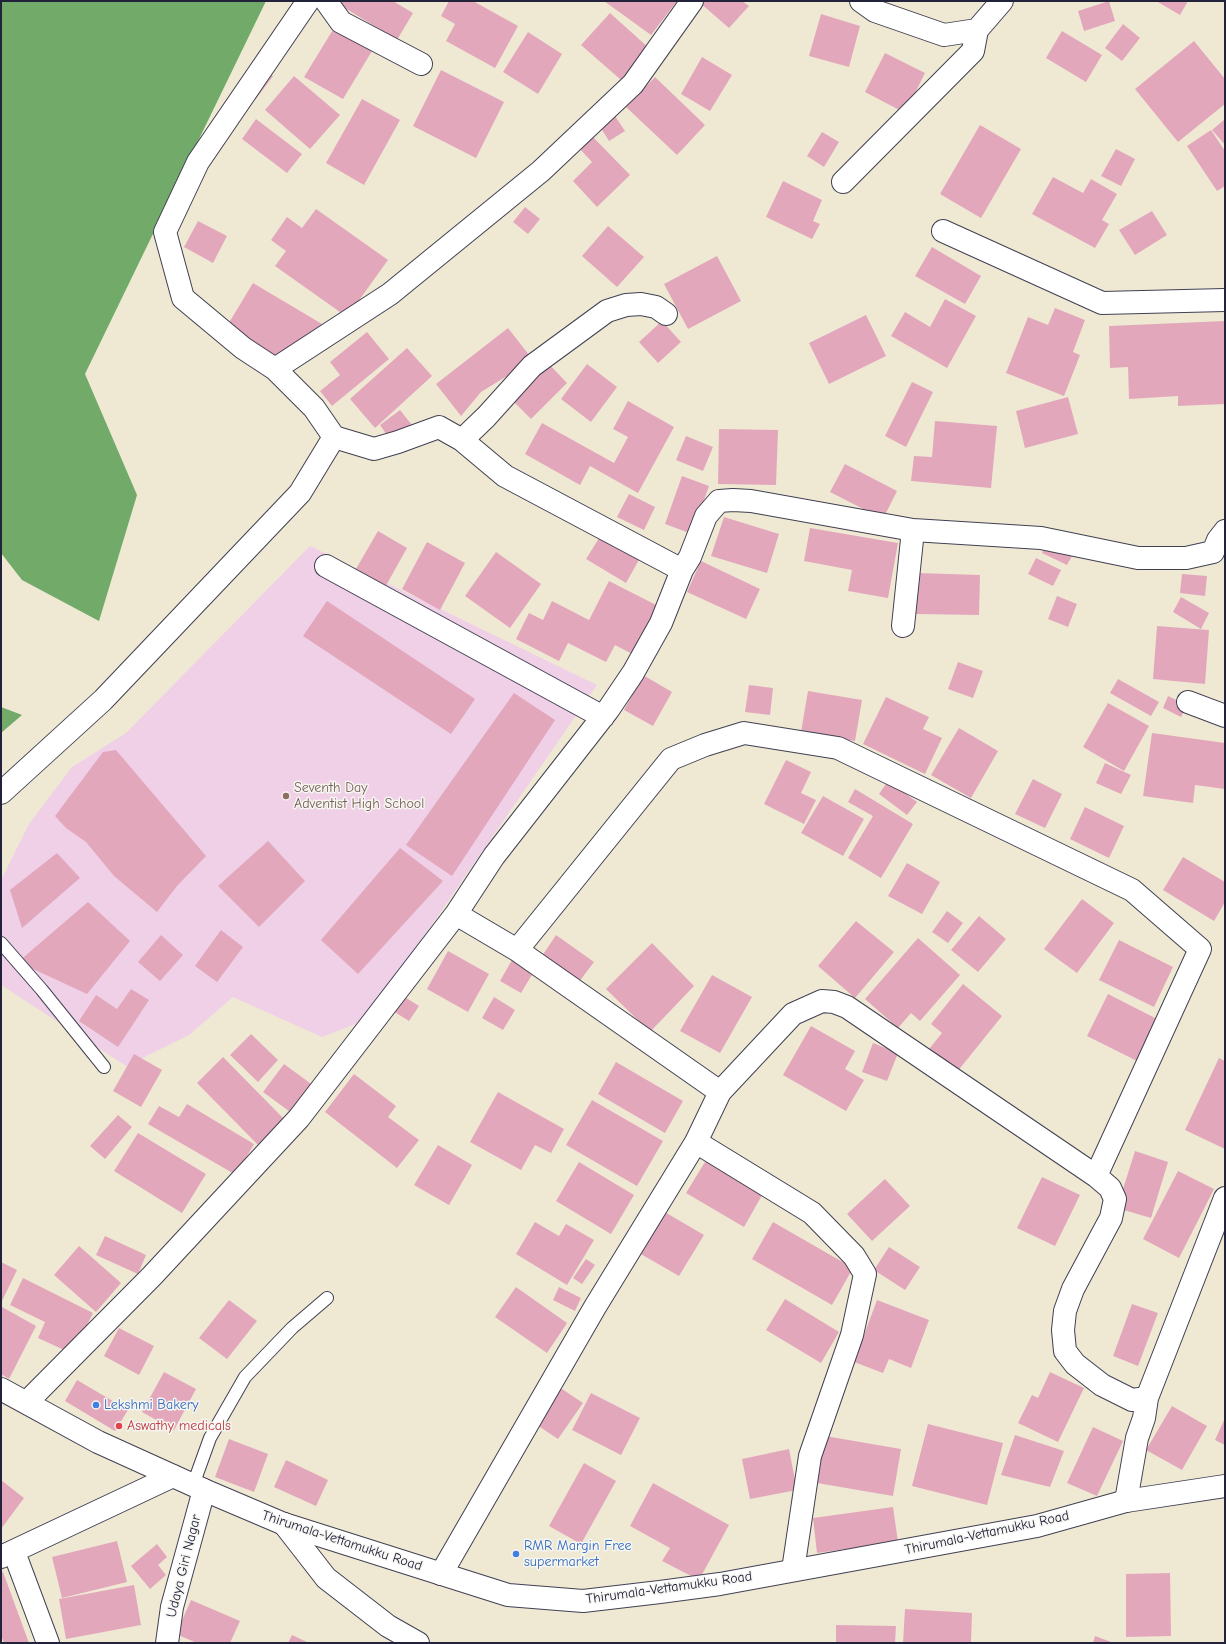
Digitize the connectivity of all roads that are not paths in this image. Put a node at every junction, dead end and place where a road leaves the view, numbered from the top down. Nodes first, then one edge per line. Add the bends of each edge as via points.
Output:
1 (308, 1) edge
2 (326, 1) edge
3 (692, 1) edge
4 (861, 1) edge
5 (1002, 1) edge
6 (977, 30) junction
7 (421, 64) dead end
8 (843, 182) dead end
9 (943, 231) dead end
10 (1225, 300) edge
11 (666, 314) dead end
12 (275, 369) junction
13 (334, 437) junction
14 (462, 440) junction
15 (913, 530) junction
16 (1225, 531) edge
17 (326, 566) dead end
18 (682, 570) junction
19 (904, 626) dead end
20 (1188, 702) dead end
21 (1225, 716) edge
22 (603, 717) junction
23 (1, 793) edge
24 (456, 914) junction
25 (1, 943) edge
26 (516, 950) junction
27 (104, 1067) dead end
28 (720, 1092) junction
29 (696, 1142) junction
30 (1096, 1176) junction
31 (1225, 1198) edge
32 (327, 1298) dead end
33 (1, 1389) edge
34 (1147, 1398) junction
35 (27, 1402) junction
36 (173, 1476) junction
37 (1225, 1486) edge
38 (198, 1488) junction
39 (1126, 1501) junction
40 (284, 1524) junction
41 (8, 1554) edge
42 (792, 1570) junction
43 (441, 1574) junction
44 (48, 1643) edge
45 (167, 1643) edge
46 (418, 1643) edge

1 - 12 street via 198,162 165,232 183,298 243,348
2 - 7 street via 341,22
3 - 12 street via 633,84 541,171 390,294
4 - 6 street via 875,11 944,35
5 - 6 street
6 - 8 street via 973,51
9 - 10 street via 1102,303
11 - 14 street via 656,307 641,304 626,305 607,311 532,366
12 - 13 street via 314,408
13 - 14 street via 374,448 398,442 439,426
13 - 23 street via 300,493 103,700
14 - 18 street via 505,476
15 - 16 street via 1042,538 1138,558 1186,558 1213,552
15 - 18 street via 758,502 719,501 706,516 690,557
15 - 19 street
17 - 22 street
18 - 22 street via 661,623 633,673
20 - 21 street
22 - 24 street via 494,856
24 - 26 street
24 - 35 street via 299,1118 152,1276
25 - 27 lane
26 - 28 street
26 - 30 street via 671,759 744,733 838,748 1132,890 1200,949
28 - 29 street
28 - 30 street via 793,1014 822,1001 834,1002 847,1007
29 - 42 street via 812,1214 854,1256 865,1274 852,1335 810,1456
29 - 43 street via 595,1307
30 - 34 street via 1110,1188 1115,1199 1111,1218 1065,1310 1065,1351 1075,1364 1102,1386 1132,1400
31 - 34 street
32 - 38 lane via 292,1328 245,1377 210,1438
33 - 35 street, Thirumala-Vettamukku Road
34 - 39 street
35 - 36 street, Thirumala-Vettamukku Road via 98,1442
36 - 38 street, Thirumala-Vettamukku Road
36 - 41 street
37 - 39 street, Thirumala-Vettamukku Road
38 - 40 street, Thirumala-Vettamukku Road
38 - 45 street, Udaya Giri Nagar
39 - 42 street, Thirumala-Vettamukku Road via 1037,1526
40 - 43 street, Thirumala-Vettamukku Road
40 - 46 street via 326,1578 388,1626
41 - 44 street
42 - 43 street, Thirumala-Vettamukku Road via 675,1590 583,1601 508,1595

